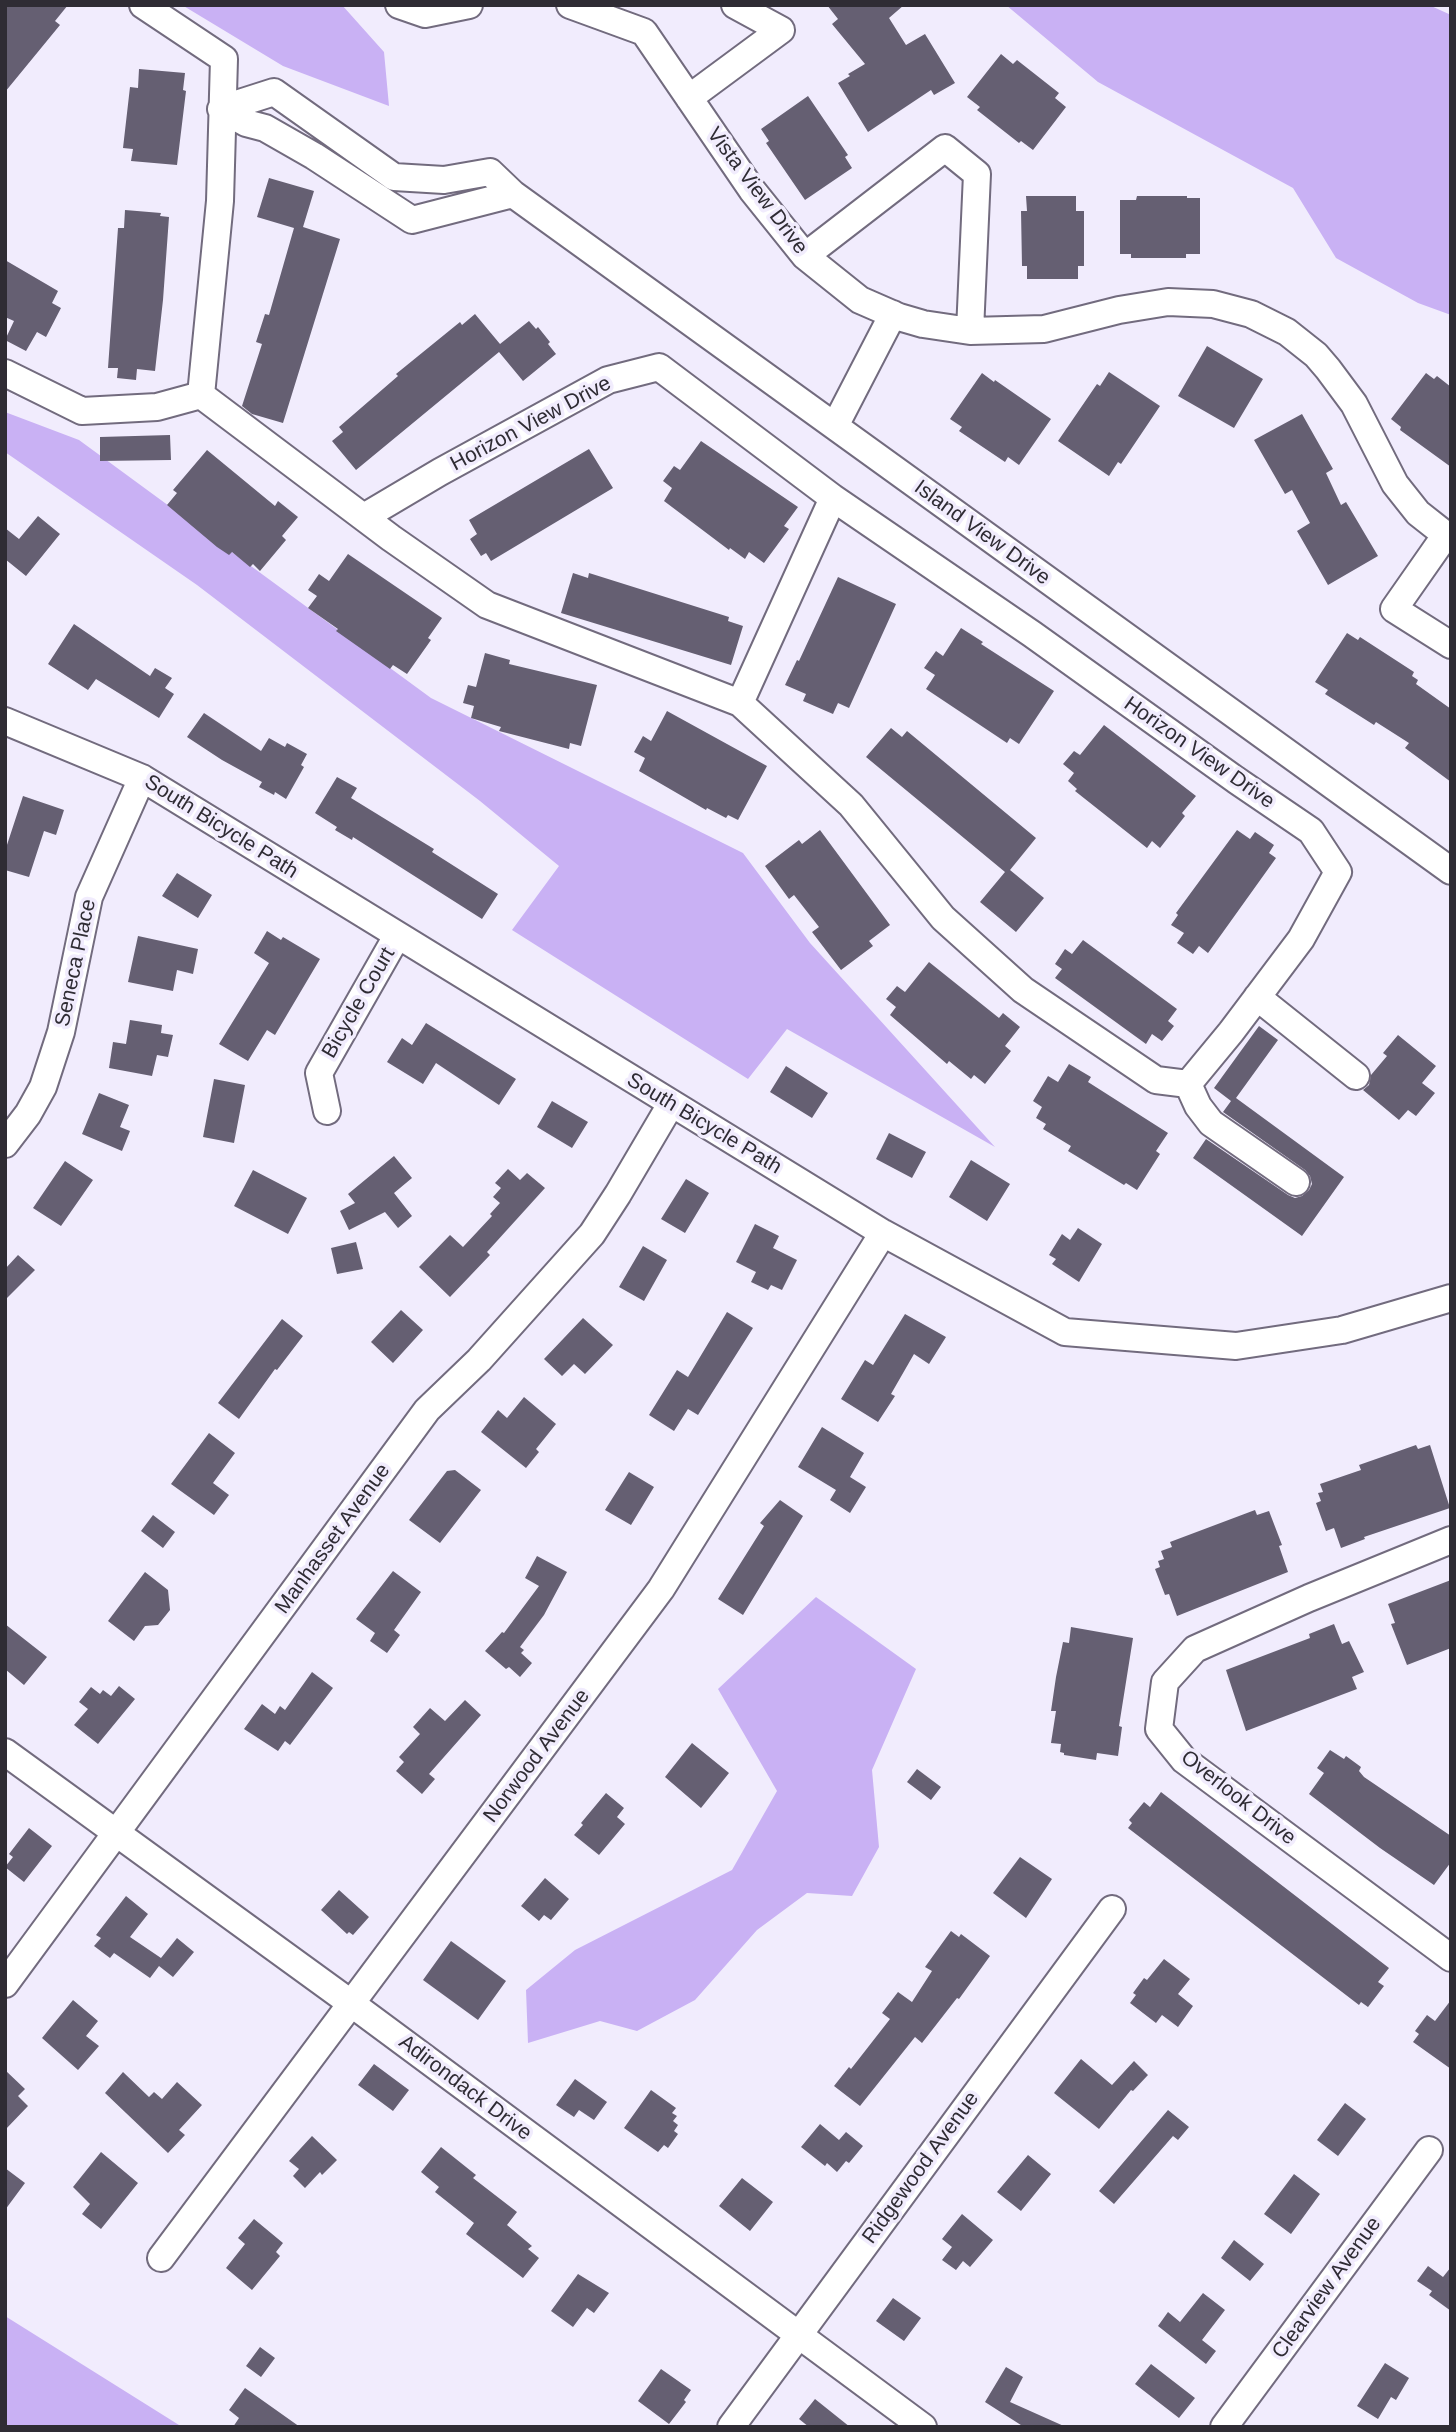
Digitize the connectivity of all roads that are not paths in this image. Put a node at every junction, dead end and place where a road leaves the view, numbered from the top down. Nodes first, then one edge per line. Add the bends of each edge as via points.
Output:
1 (143, 5) edge
2 (399, 5) edge
3 (469, 5) edge
4 (570, 5) edge
5 (735, 5) edge
6 (603, 11) edge
7 (689, 98) junction
8 (221, 109) junction
9 (513, 194) junction
10 (805, 256) junction
11 (892, 314) junction
12 (970, 331) junction
13 (5, 373) edge
14 (201, 395) junction
15 (835, 426) junction
16 (833, 498) junction
17 (364, 517) junction
18 (1448, 537) edge
19 (1451, 645) edge
20 (740, 704) junction
21 (5, 721) edge
22 (142, 778) junction
23 (1451, 871) edge
24 (397, 936) junction
25 (1257, 997) junction
26 (1356, 1076) dead end
27 (1188, 1084) junction
28 (671, 1104) junction
29 (327, 1111) dead end
30 (5, 1144) edge
31 (1296, 1182) dead end
32 (883, 1233) junction
33 (1451, 1298) edge
34 (1451, 1540) edge
35 (5, 1752) edge
36 (118, 1833) junction
37 (1112, 1909) dead end
38 (1451, 1958) edge
39 (5, 1984) edge
40 (352, 2004) junction
41 (1429, 2150) dead end
42 (161, 2258) dead end
43 (799, 2335) junction
44 (731, 2427) edge
45 (923, 2427) edge
46 (1224, 2427) edge

1 - 8 street via 224,59
2 - 3 street via 425,14
4 - 6 street, Vista View Drive
5 - 7 street via 781,30
6 - 7 street, Vista View Drive via 644,32
7 - 10 street, Vista View Drive via 752,190
8 - 9 street via 314,156 412,220
8 - 9 street via 274,92 394,177 444,180 490,172
8 - 14 street via 220,201
9 - 15 street, Island View Drive
10 - 11 street, Vista View Drive via 860,300
10 - 12 street via 945,148 977,174
11 - 12 street, Vista View Drive
11 - 15 street
12 - 18 street, Vista View Drive via 1044,329 1168,302 1213,304 1251,314 1287,332 1316,355 1354,404 1395,484 1418,513
13 - 14 street via 82,411 157,407
14 - 17 street
15 - 23 street, Island View Drive
16 - 17 street, Horizon View Drive via 659,367 608,380
16 - 20 street
16 - 25 street, Horizon View Drive via 1311,831 1338,872 1301,939
17 - 20 street via 487,605
18 - 19 street via 1394,609
20 - 27 street via 850,805 943,918 1023,990 1156,1080
21 - 22 street, South Bicycle Path
22 - 24 street, South Bicycle Path
22 - 30 street, Seneca Place via 89,897 61,1032 43,1087
24 - 28 street, South Bicycle Path
24 - 29 street, Bicycle Court via 319,1073
25 - 26 street
25 - 27 street, Horizon View Drive
27 - 31 street via 1211,1123
28 - 32 street, South Bicycle Path
28 - 36 street, Manhasset Avenue via 592,1234 479,1360 427,1410
32 - 33 street, South Bicycle Path via 1065,1332 1236,1346 1342,1330
32 - 40 street, Norwood Avenue via 662,1590
34 - 38 street, Overlook Drive via 1195,1650 1165,1682 1159,1729 1184,1760
35 - 36 street, Adirondack Drive
36 - 39 street, Manhasset Avenue
36 - 40 street, Adirondack Drive
37 - 43 street, Ridgewood Avenue
40 - 42 street, Norwood Avenue
40 - 43 street, Adirondack Drive
41 - 46 street, Clearview Avenue
43 - 44 street, Ridgewood Avenue
43 - 45 street, Adirondack Drive

